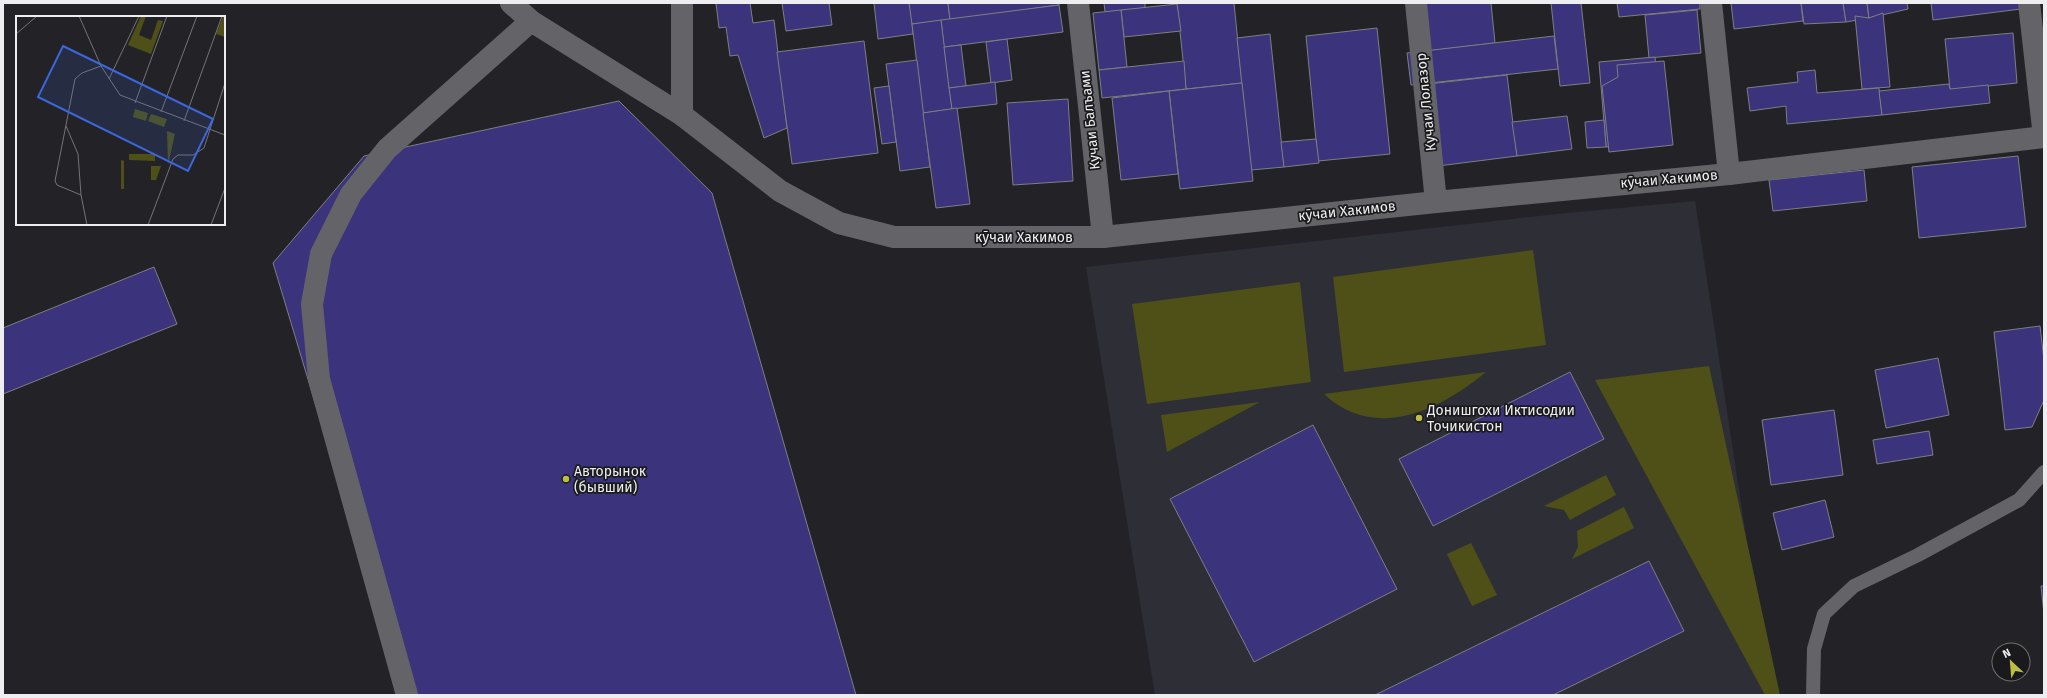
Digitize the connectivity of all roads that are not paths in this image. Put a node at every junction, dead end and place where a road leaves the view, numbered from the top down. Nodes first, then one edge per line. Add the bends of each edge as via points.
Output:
1 (511, 3) edge
2 (682, 3) edge
3 (1078, 3) edge
4 (1416, 3) edge
5 (1711, 3) edge
6 (2029, 3) edge
7 (531, 21) junction
8 (682, 115) junction
9 (2044, 138) edge
10 (1728, 174) junction
11 (1436, 202) junction
12 (1103, 238) junction
13 (2044, 472) edge
14 (407, 695) edge
15 (1813, 695) edge

1 - 7 street, кӯчаи Хакимов
2 - 8 street
3 - 12 street, Кучаи Балъами
4 - 11 street, Кучаи Лолазор
5 - 10 street
6 - 9 street
7 - 8 street, кӯчаи Хакимов
7 - 14 street via 387,149 351,194 321,254 312,304 319,379
8 - 12 street, кӯчаи Хакимов via 780,191 839,223 894,237
9 - 10 street, кӯчаи Хакимов
10 - 11 street, кӯчаи Хакимов
11 - 12 street, кӯчаи Хакимов
13 - 15 lane via 2019,500 1918,555 1854,586 1824,614 1814,649

